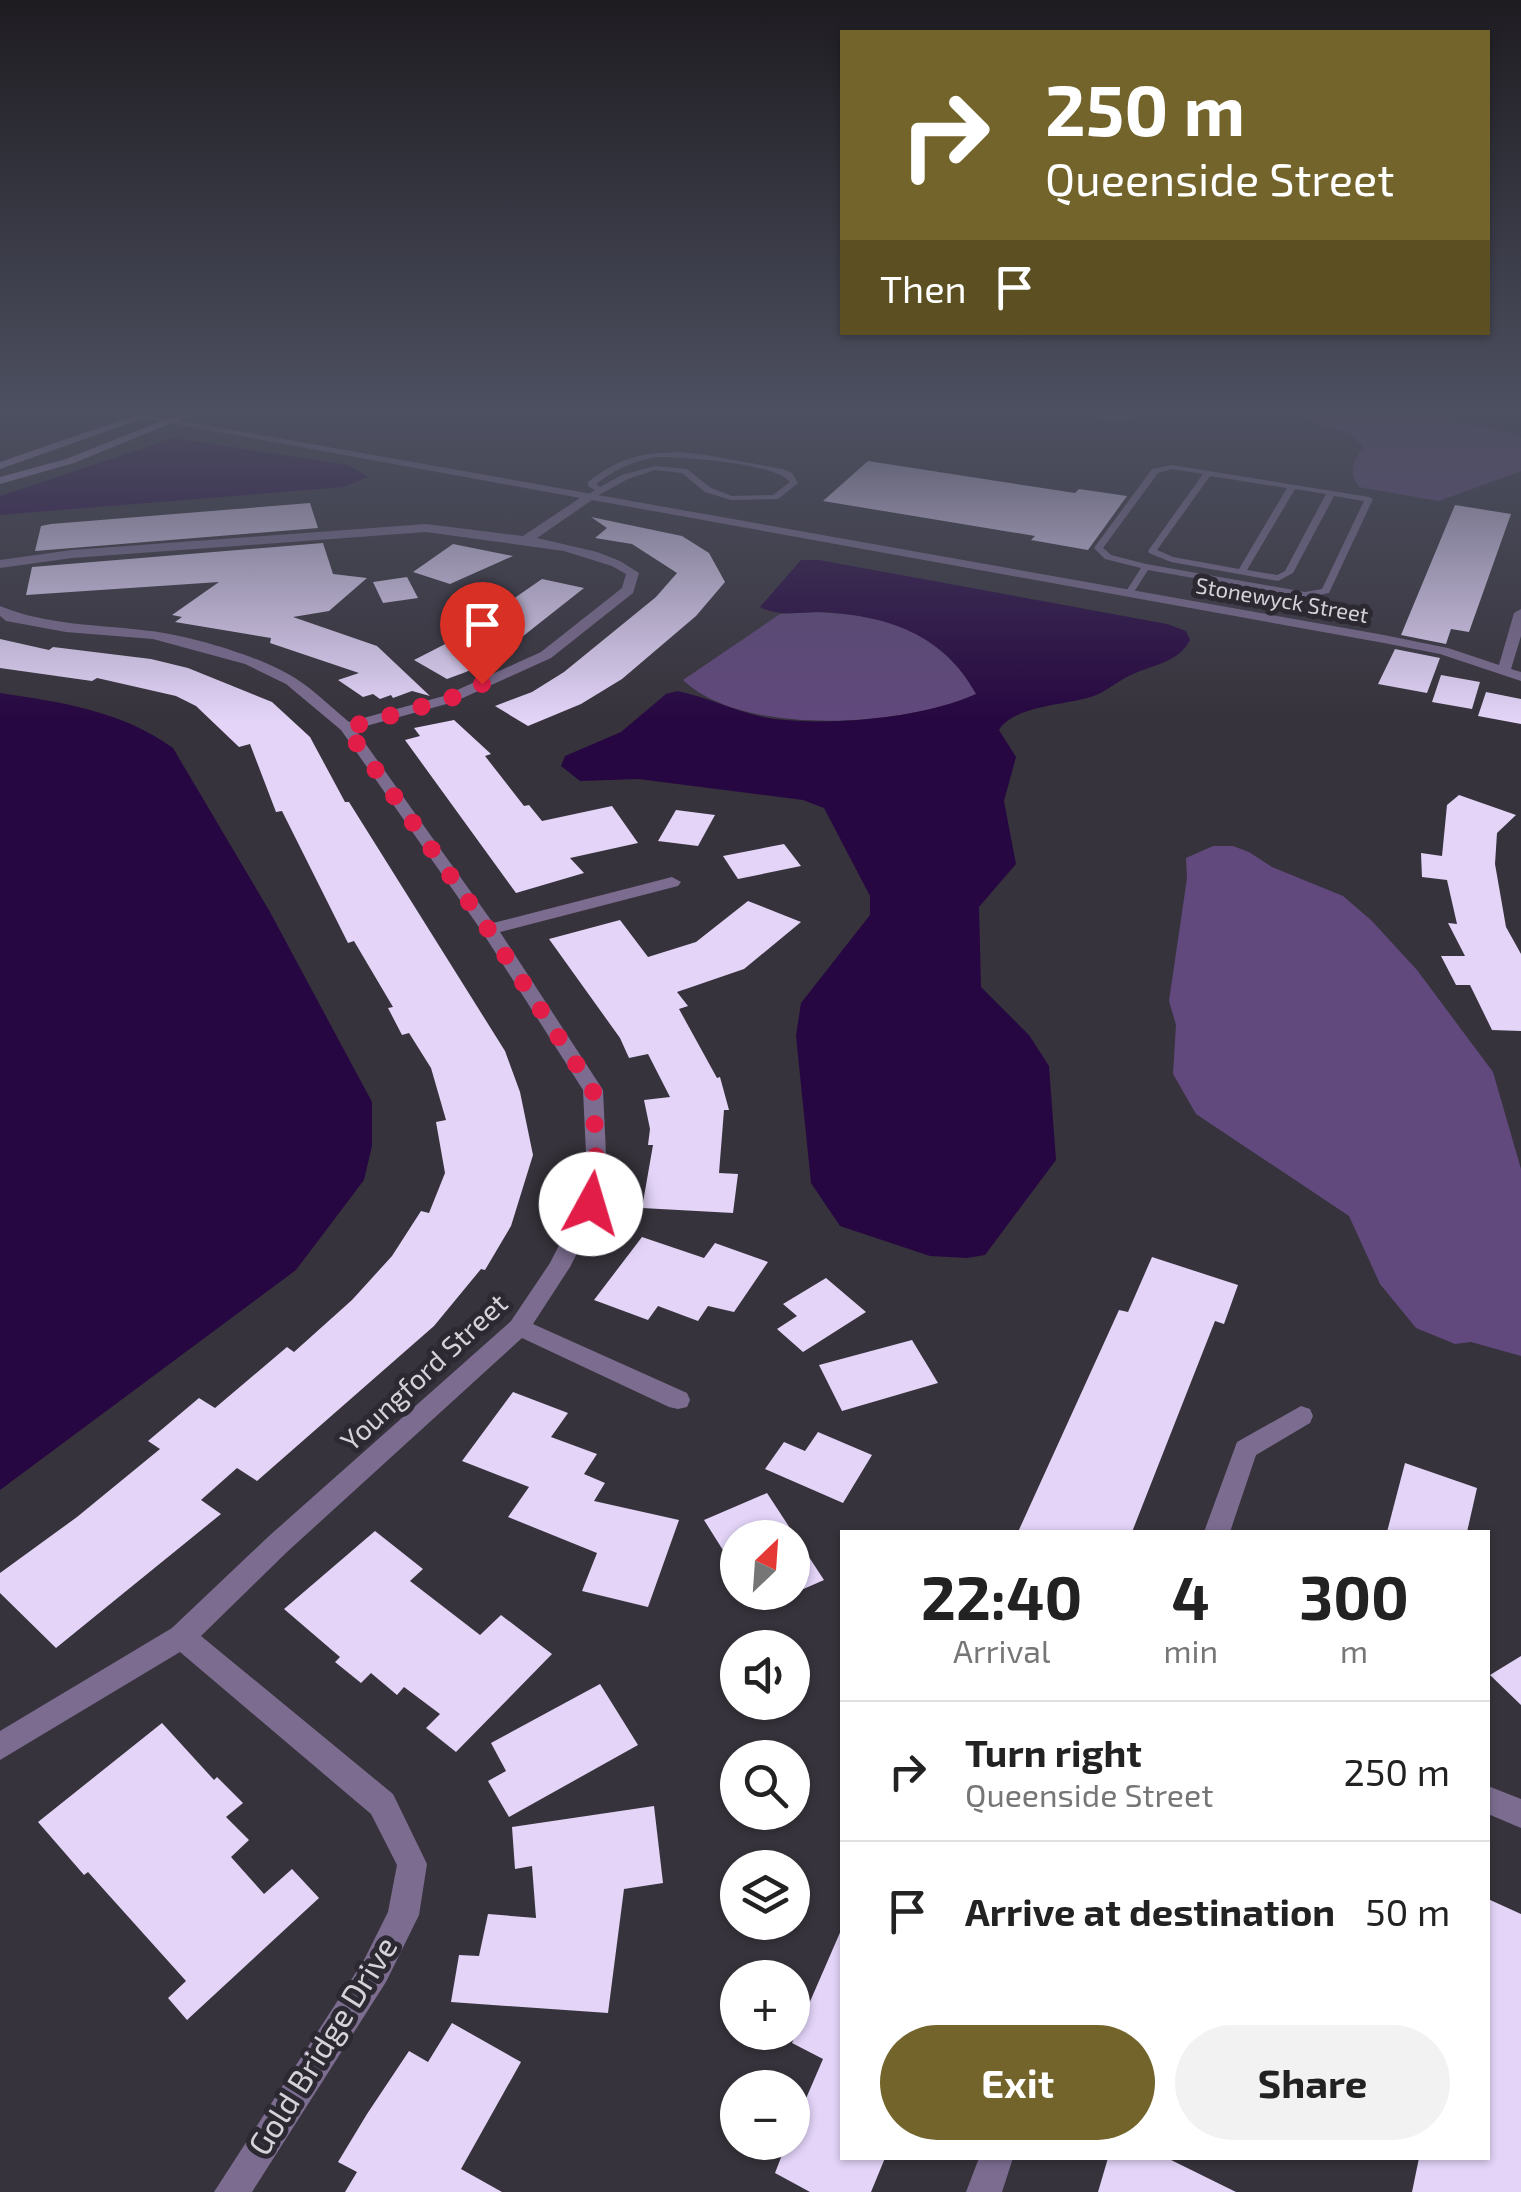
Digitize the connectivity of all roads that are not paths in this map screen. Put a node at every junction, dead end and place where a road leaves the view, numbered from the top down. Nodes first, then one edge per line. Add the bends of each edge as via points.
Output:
1 (560, 516) edge
2 (723, 516) edge
3 (1121, 516) edge
4 (1177, 516) edge
5 (1275, 516) edge
6 (1319, 516) edge
7 (1361, 516) edge
8 (524, 542) junction
9 (0, 564) edge
10 (1146, 567) junction
11 (1242, 572) junction
12 (1130, 593) junction
13 (0, 610) edge
14 (1521, 613) edge
15 (1504, 670) junction
16 (1521, 677) edge
17 (346, 728) junction
18 (672, 882) dead end
19 (488, 929) junction
20 (519, 1327) junction
21 (678, 1400) dead end
22 (1302, 1416) dead end
23 (1217, 1530) edge
24 (182, 1638) junction
25 (0, 1747) edge
26 (1490, 1801) edge
27 (1521, 1814) edge
28 (995, 2160) edge
29 (232, 2192) edge
30 (984, 2192) edge

1 - 8 street
2 - 12 street, Stonewyck Street
3 - 10 lane via 1098,548
4 - 11 lane via 1152,551
5 - 11 lane
6 - 11 lane via 1289,573 1278,578
7 - 10 lane via 1326,591 1305,595
8 - 9 street via 456,530
8 - 17 street via 620,562 633,572 628,590 546,655 449,699
10 - 12 lane
12 - 15 street, Stonewyck Street via 1399,642
13 - 17 street, Youngford Street via 66,628 154,635 250,661 291,681
14 - 15 street
15 - 16 street, Stonewyck Street
17 - 19 street, Youngford Street
18 - 19 street
19 - 20 street, Youngford Street via 593,1090 591,1204
20 - 21 street
20 - 24 street, Youngford Street
22 - 23 street via 1246,1449
24 - 25 street, Youngford Street
24 - 29 street, Gold Bridge Drive via 382,1804 412,1864 402,1915 375,1971
26 - 27 street
28 - 30 street

